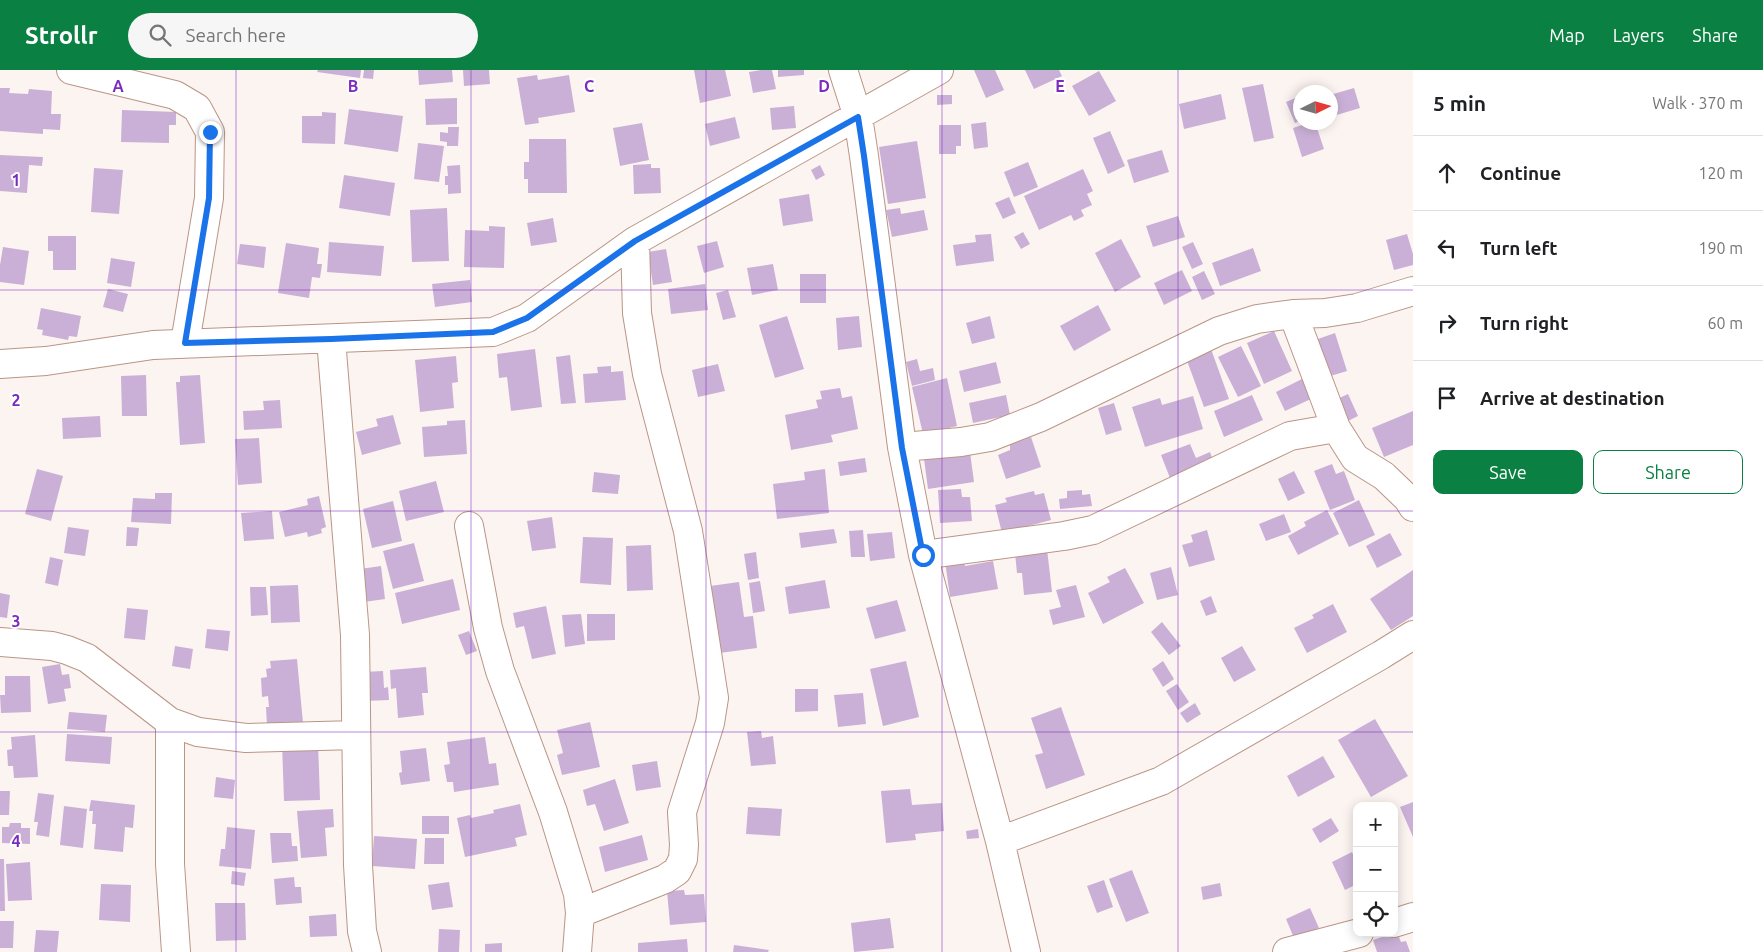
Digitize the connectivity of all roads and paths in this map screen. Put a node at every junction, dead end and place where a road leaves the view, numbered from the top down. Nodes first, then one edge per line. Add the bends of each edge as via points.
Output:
1 (71, 70) edge
2 (843, 70) edge
3 (939, 70) edge
4 (858, 117) junction
5 (635, 241) junction
6 (1413, 291) edge
7 (1293, 314) junction
8 (331, 339) junction
9 (185, 343) junction
10 (0, 364) edge
11 (1336, 428) junction
12 (902, 448) junction
13 (1413, 507) edge
14 (469, 526) dead end
15 (923, 555) junction
16 (1413, 635) edge
17 (0, 642) edge
18 (170, 722) junction
19 (356, 735) junction
20 (1000, 841) junction
21 (580, 912) junction
22 (1413, 917) edge
23 (1398, 922) edge
24 (1353, 935) edge
25 (176, 952) edge
26 (367, 952) edge
27 (577, 952) edge
28 (1026, 952) edge
29 (1287, 952) edge

1 - 9 street via 175,95 198,108 210,132 209,198
2 - 4 street
3 - 4 street
4 - 5 street
4 - 12 street
5 - 8 street via 527,318 493,332
5 - 21 street via 636,313 647,374 688,531 714,698 710,723 682,812 683,859 677,872
6 - 7 street via 1357,308 1325,314
7 - 11 street
7 - 12 street via 1257,319 1219,331 1041,417 990,436
8 - 9 street
8 - 19 street via 355,635
9 - 10 street
11 - 13 street via 1355,458 1384,476
11 - 15 street via 1290,436 1093,530
12 - 15 street
14 - 21 street via 488,628 500,670 553,812 578,894
15 - 20 street
16 - 20 street via 1161,781
17 - 18 street via 52,646 86,658
18 - 19 street via 198,732 246,738
18 - 25 street via 170,864
19 - 26 street via 358,865 362,931
20 - 28 street
21 - 27 street
22 - 23 street
24 - 29 street

